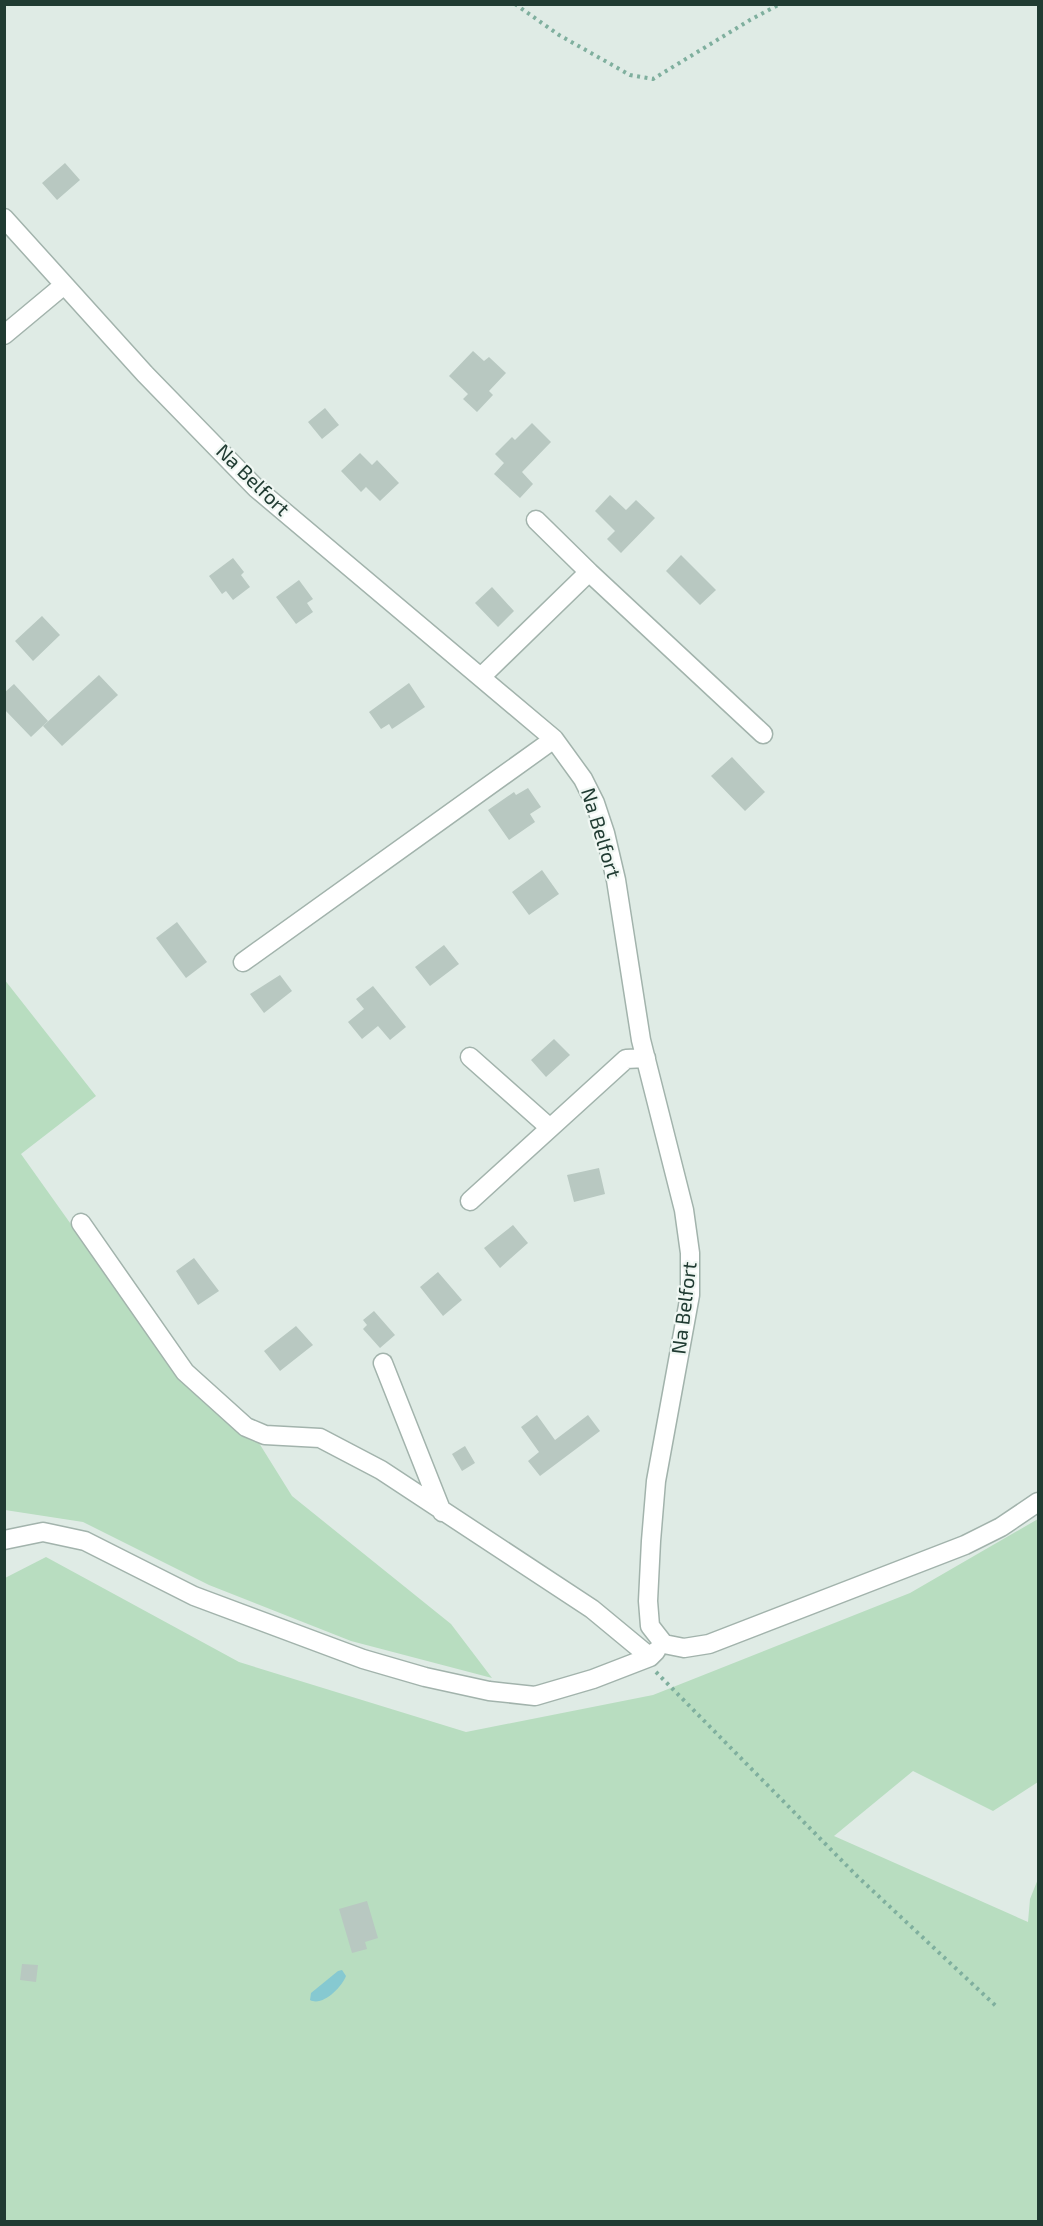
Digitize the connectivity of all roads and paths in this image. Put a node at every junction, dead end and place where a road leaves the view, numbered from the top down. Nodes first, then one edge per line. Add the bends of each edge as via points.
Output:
1 (515, 4) edge
2 (780, 4) edge
3 (4, 219) edge
4 (64, 285) junction
5 (4, 335) edge
6 (536, 520) dead end
7 (590, 572) junction
8 (481, 677) junction
9 (763, 734) dead end
10 (554, 739) junction
11 (243, 962) dead end
12 (470, 1057) dead end
13 (646, 1058) junction
14 (550, 1128) junction
15 (470, 1201) dead end
16 (81, 1223) dead end
17 (383, 1363) dead end
18 (1038, 1502) edge
19 (442, 1512) junction
20 (4, 1540) edge
21 (664, 1644) junction
22 (650, 1657) junction
23 (996, 2006) dead end

1 - 2 path via 559,35 630,75 653,79
3 - 4 street, Na Belfort
4 - 5 street
4 - 8 street, Na Belfort via 256,488
6 - 7 street
7 - 8 street
7 - 9 street
8 - 10 street, Na Belfort
10 - 11 street
10 - 13 street, Na Belfort via 583,778 605,833
12 - 14 street
13 - 14 street via 626,1059
13 - 21 street, Na Belfort via 684,1210 690,1253 690,1295 656,1481 651,1541 650,1626
14 - 15 street
16 - 19 street via 185,1372 246,1427 266,1435 320,1438 381,1470
17 - 19 street
18 - 21 street via 965,1545 719,1640 684,1648
19 - 22 street via 592,1609
20 - 22 street via 43,1532 85,1541 194,1596 363,1659 489,1691 536,1696
21 - 22 street
22 - 23 path via 653,1670 686,1705 857,1876

